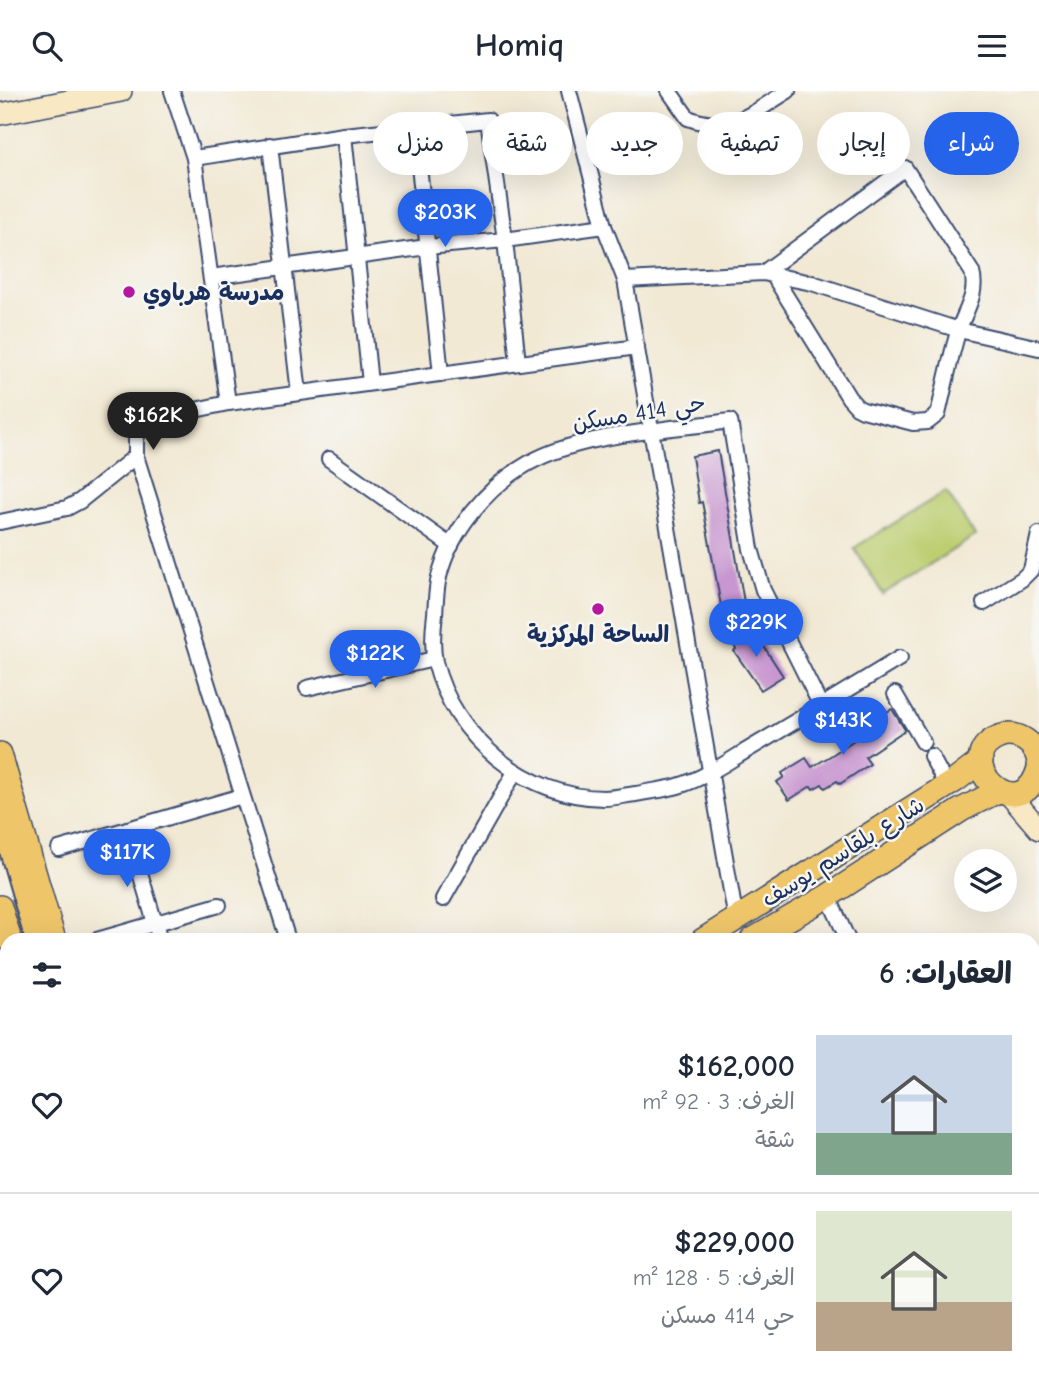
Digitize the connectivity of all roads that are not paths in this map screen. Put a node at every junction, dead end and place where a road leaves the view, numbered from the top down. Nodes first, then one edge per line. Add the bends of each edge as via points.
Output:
1 (121, 91) edge
2 (172, 91) edge
3 (569, 91) edge
4 (669, 91) edge
5 (788, 91) edge
6 (58, 97) edge
7 (0, 114) edge
8 (468, 122) edge
9 (373, 132) edge
10 (344, 135) junction
11 (270, 145) junction
12 (194, 158) junction
13 (420, 175) edge
14 (604, 226) junction
15 (505, 240) junction
16 (427, 247) junction
17 (357, 258) junction
18 (284, 266) junction
19 (768, 274) junction
20 (211, 277) junction
21 (625, 280) junction
22 (959, 330) junction
23 (637, 347) junction
24 (1039, 348) edge
25 (518, 363) junction
26 (441, 374) junction
27 (370, 383) junction
28 (299, 393) junction
29 (228, 403) junction
30 (651, 432) junction
31 (136, 456) junction
32 (329, 459) dead end
33 (0, 522) edge
34 (1039, 534) edge
35 (451, 546) junction
36 (984, 603) dead end
37 (900, 658) dead end
38 (434, 659) junction
39 (880, 670) junction
40 (307, 688) dead end
41 (821, 706) junction
42 (1032, 734) edge
43 (923, 742) dead end
44 (0, 754) edge
45 (931, 756) dead end
46 (981, 761) junction
47 (515, 772) junction
48 (1038, 772) edge
49 (709, 773) junction
50 (947, 786) junction
51 (1003, 792) junction
52 (242, 796) junction
53 (0, 805) edge
54 (127, 829) junction
55 (1039, 829) edge
56 (0, 849) edge
57 (59, 849) dead end
58 (828, 896) junction
59 (443, 899) dead end
60 (219, 905) dead end
61 (0, 907) edge
62 (736, 920) junction
63 (155, 923) junction
64 (8, 933) edge
65 (25, 933) edge
66 (37, 933) edge
67 (52, 933) edge
68 (121, 933) edge
69 (158, 933) edge
70 (286, 933) edge
71 (715, 933) edge
72 (764, 933) edge
73 (845, 933) edge

1 - 6 main road
2 - 12 street
3 - 14 street
4 - 5 street via 688,118 718,126 732,124
6 - 7 main road
8 - 15 street via 488,120
9 - 10 street
10 - 11 street
10 - 17 street
11 - 12 street
11 - 18 street
12 - 20 street
13 - 16 street
14 - 15 street
14 - 21 street
15 - 16 street
15 - 25 street
16 - 17 street
16 - 26 street
17 - 18 street
17 - 27 street
18 - 20 street
18 - 28 street
19 - 21 street
19 - 22 street via 812,283
19 - 22 street via 849,398 867,411 913,423 928,422 938,414
19 - 22 street via 905,168 972,272 973,297
20 - 29 street
21 - 23 street
22 - 24 street
23 - 25 street
23 - 30 street
25 - 26 street
26 - 27 street
27 - 28 street
28 - 29 street
29 - 31 street via 141,425
30 - 35 street, حي 414 مسكن via 590,442 529,463 486,497
30 - 41 street, حي 414 مسكن via 730,422 749,538 763,590
30 - 49 street
31 - 33 street via 67,508
31 - 52 street
32 - 35 street
34 - 36 street via 1031,570
35 - 38 street, حي 414 مسكن via 439,576
37 - 39 street, حي 414 مسكن
38 - 40 street
38 - 47 street, حي 414 مسكن via 452,704 493,756
39 - 41 street, حي 414 مسكن
39 - 43 street
41 - 49 street, حي 414 مسكن
42 - 46 main road via 998,738
42 - 48 main road
44 - 67 main road
45 - 50 street
46 - 50 main road, شارع بلقاسم يوسف
46 - 51 main road via 985,779
47 - 49 street, حي 414 مسكن via 572,795 606,799 679,786
47 - 59 street
48 - 51 main road via 1025,789
49 - 62 street
50 - 62 main road, شارع بلقاسم يوسف
51 - 55 main road
51 - 58 main road, شارع بلقاسم يوسف via 961,810
52 - 54 street
52 - 70 street
53 - 66 highway
54 - 57 street
54 - 63 street
56 - 65 highway
58 - 72 main road, شارع بلقاسم يوسف
58 - 73 street
60 - 63 street
61 - 64 main road
62 - 71 main road, شارع بلقاسم يوسف
63 - 68 street
63 - 69 street

